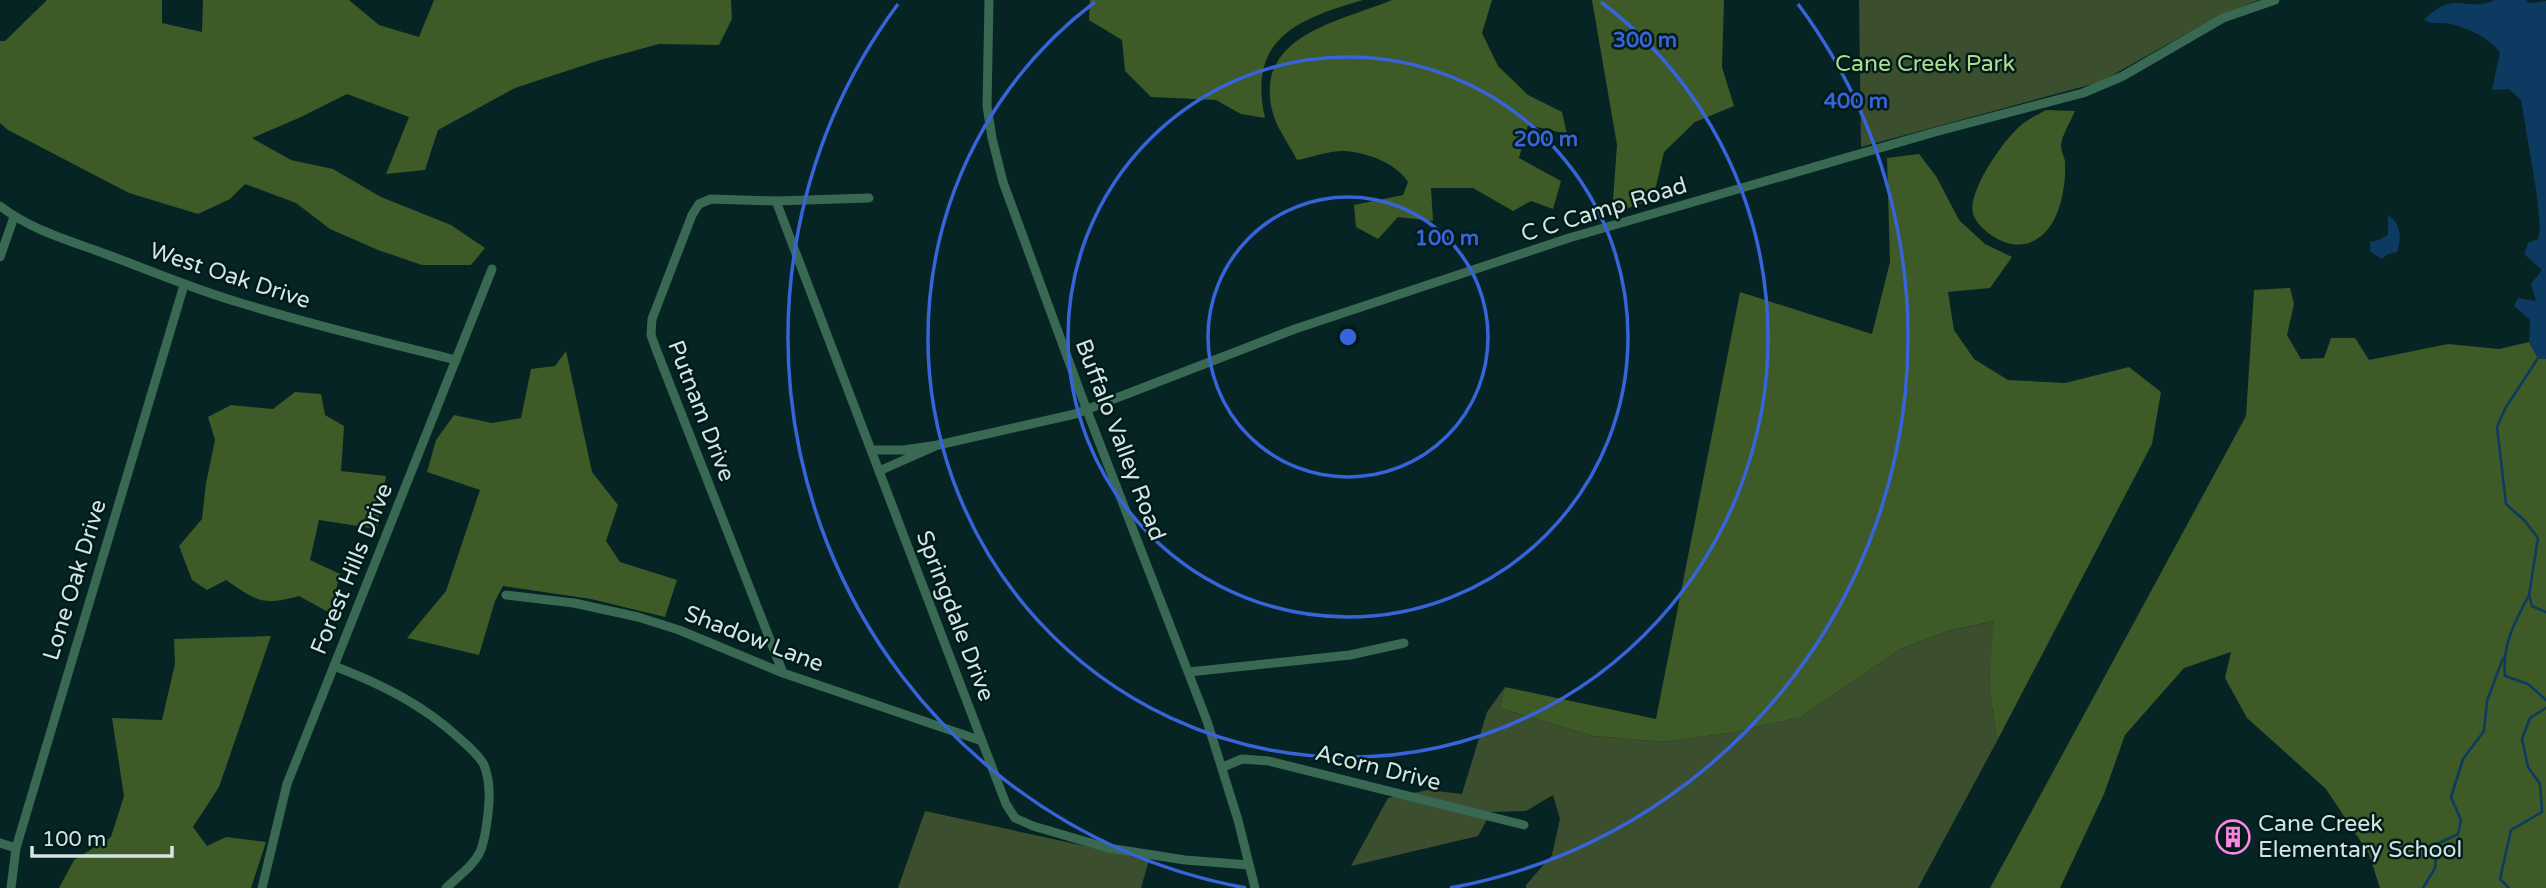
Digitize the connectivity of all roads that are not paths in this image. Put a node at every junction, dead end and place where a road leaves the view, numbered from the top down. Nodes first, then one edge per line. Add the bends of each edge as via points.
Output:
1 (989, 0) edge
2 (2275, 0) edge
3 (869, 198) dead end
4 (776, 201) junction
5 (0, 206) edge
6 (14, 217) junction
7 (0, 257) edge
8 (492, 269) dead end
9 (184, 285) junction
10 (456, 360) junction
11 (1086, 408) junction
12 (938, 445) junction
13 (871, 450) junction
14 (880, 471) junction
15 (506, 595) dead end
16 (1404, 643) dead end
17 (334, 666) junction
18 (1189, 672) junction
19 (783, 673) junction
20 (982, 741) junction
21 (1223, 767) junction
22 (1524, 825) dead end
23 (0, 843) edge
24 (16, 848) junction
25 (1249, 865) junction
26 (11, 888) edge
27 (262, 888) edge
28 (446, 888) edge
29 (1255, 888) edge

1 - 11 street, Buffalo Valley Road via 987,106 992,138 1003,182
2 - 11 street, C C Camp Road via 2223,18 2123,76 2083,93 1569,238 1295,329
3 - 4 street, Putnam Drive
4 - 13 street, Springdale Drive
4 - 19 street, Putnam Drive via 711,199 699,204 652,318 651,335
5 - 6 street, West Oak Drive
6 - 7 street
6 - 9 street, West Oak Drive
8 - 10 street, Forest Hills Drive
9 - 10 street, West Oak Drive
9 - 24 street, Lone Oak Drive
10 - 17 street, Forest Hills Drive
11 - 12 street, C C Camp Road via 1056,420
11 - 18 street, Buffalo Valley Road
12 - 13 street
12 - 14 street
13 - 14 street, Springdale Drive
14 - 20 street, Springdale Drive
15 - 19 street, Shadow Lane via 638,617
16 - 18 street via 1350,655
17 - 27 street, Forest Hills Drive via 287,784
17 - 28 street via 422,707 483,763 489,782 485,839 471,867
18 - 21 street, Buffalo Valley Road
19 - 20 street, Shadow Lane
20 - 25 street, Springdale Drive via 1015,818 1137,854
21 - 22 street, Acorn Drive via 1242,759 1269,761
21 - 25 street, Buffalo Valley Road
23 - 24 street
24 - 26 street, Lone Oak Drive
25 - 29 street, Buffalo Valley Road

